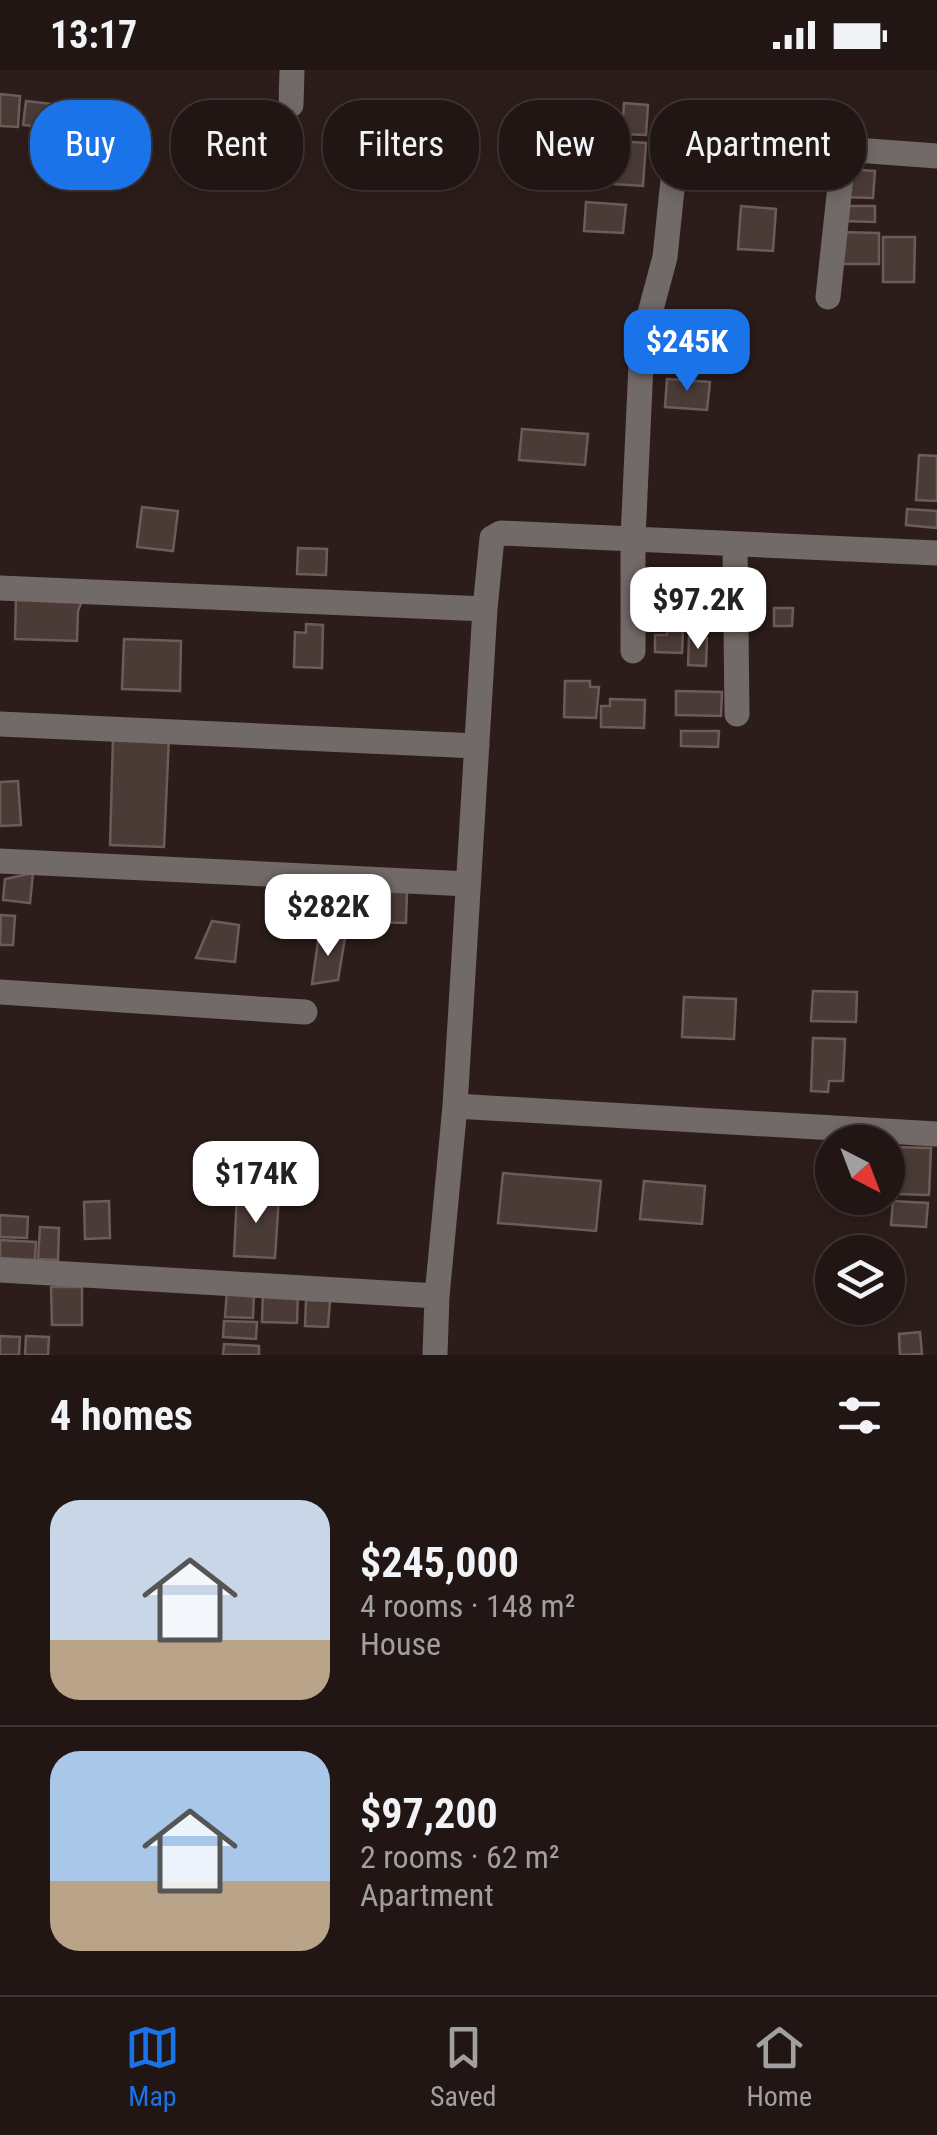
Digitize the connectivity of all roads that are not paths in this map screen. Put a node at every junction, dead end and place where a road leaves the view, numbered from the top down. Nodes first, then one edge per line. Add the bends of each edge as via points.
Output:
1 (292, 70) edge
2 (291, 100) edge
3 (866, 151) edge
4 (937, 156) edge
5 (673, 190) edge
6 (840, 190) edge
7 (828, 298) dead end
8 (632, 538) junction
9 (735, 544) junction
10 (937, 553) edge
11 (0, 588) edge
12 (484, 609) junction
13 (633, 651) dead end
14 (737, 714) dead end
15 (0, 724) edge
16 (477, 746) junction
17 (0, 861) edge
18 (468, 884) junction
19 (0, 992) edge
20 (305, 1012) dead end
21 (455, 1106) junction
22 (937, 1134) edge
23 (0, 1270) edge
24 (436, 1296) junction
25 (435, 1355) edge

1 - 2 street
3 - 4 street
5 - 8 street via 665,258 642,343
6 - 7 street
8 - 9 street
8 - 12 street via 498,533 491,541
8 - 13 street
9 - 10 street
9 - 14 street
11 - 12 street
12 - 16 street
15 - 16 street
16 - 18 street
17 - 18 street
18 - 21 street
19 - 20 street
21 - 22 street
21 - 24 street
23 - 24 street
24 - 25 street

